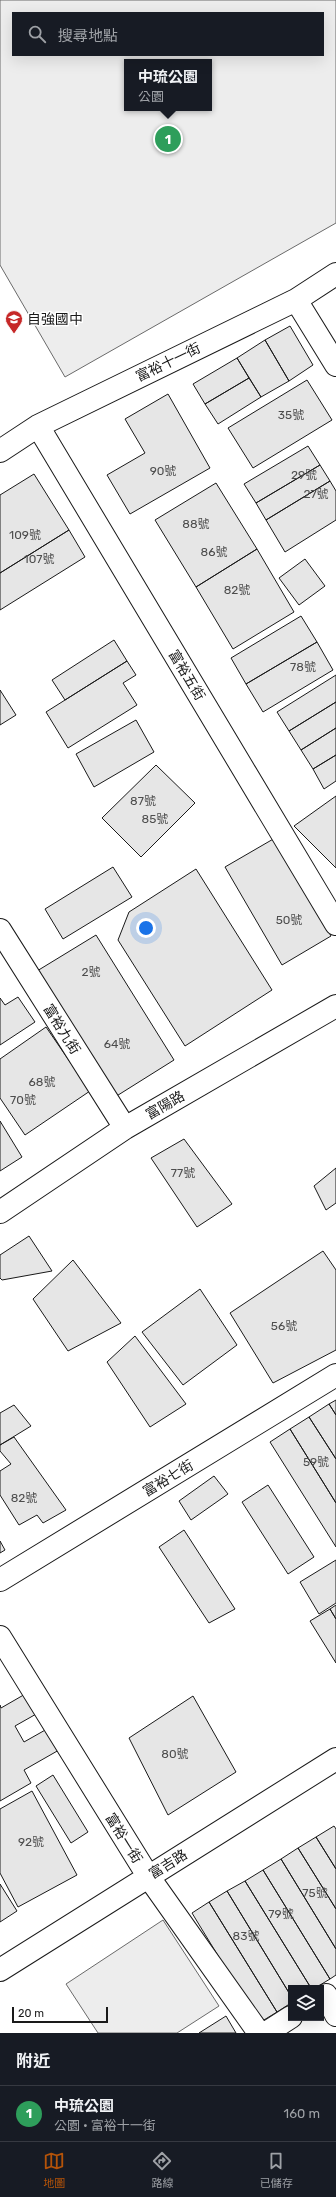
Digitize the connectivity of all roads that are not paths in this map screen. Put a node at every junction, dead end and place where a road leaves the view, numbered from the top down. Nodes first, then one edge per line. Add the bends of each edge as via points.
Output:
1 (336, 274) edge
2 (296, 300) junction
3 (336, 365) edge
4 (38, 426) junction
5 (0, 451) edge
6 (336, 924) edge
7 (0, 930) edge
8 (336, 1006) edge
9 (125, 1128) junction
10 (0, 1212) edge
11 (336, 1375) edge
12 (0, 1580) edge
13 (0, 1637) edge
14 (336, 1758) edge
15 (148, 1876) junction
16 (0, 1970) edge
17 (324, 1996) edge
18 (336, 2015) edge
19 (288, 2019) edge
20 (259, 2033) edge
21 (266, 2033) edge

1 - 2 street, 富裕十一街
2 - 3 street
2 - 4 street, 富裕十一街
4 - 5 street, 富裕十一街
4 - 6 street, 富裕五街
7 - 9 street, 富裕九街
8 - 9 street, 富陽路
9 - 10 street, 富陽路
11 - 12 street, 富裕七街
13 - 15 street, 富裕一街
14 - 15 street, 富吉路
15 - 16 street, 富吉路
15 - 20 street, 富裕一街
17 - 18 street via 326,1995
19 - 21 street

